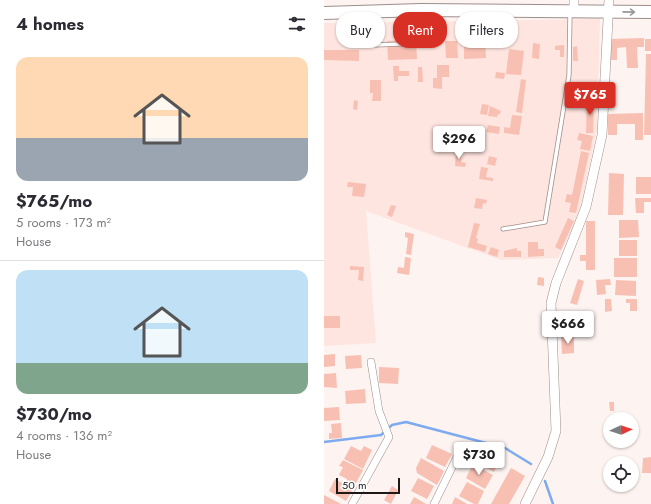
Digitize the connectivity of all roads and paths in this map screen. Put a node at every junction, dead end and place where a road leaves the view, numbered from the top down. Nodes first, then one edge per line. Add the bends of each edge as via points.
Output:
1 (374, 6) edge
2 (609, 6) edge
3 (573, 8) edge
4 (421, 10) junction
5 (651, 12) edge
6 (324, 13) edge
7 (502, 229) dead end
8 (370, 362) dead end
9 (459, 453) dead end
10 (352, 504) edge
11 (434, 504) edge
12 (525, 504) edge

1 - 4 highway
1 - 4 lane via 376,45 422,43
1 - 6 highway
2 - 3 highway
2 -> 5 highway
2 - 12 street via 602,135 586,207 556,283 551,303 556,431 548,456
3 - 4 highway
3 - 7 lane via 569,75 545,222
8 - 10 street via 379,411 389,434
9 - 11 street

